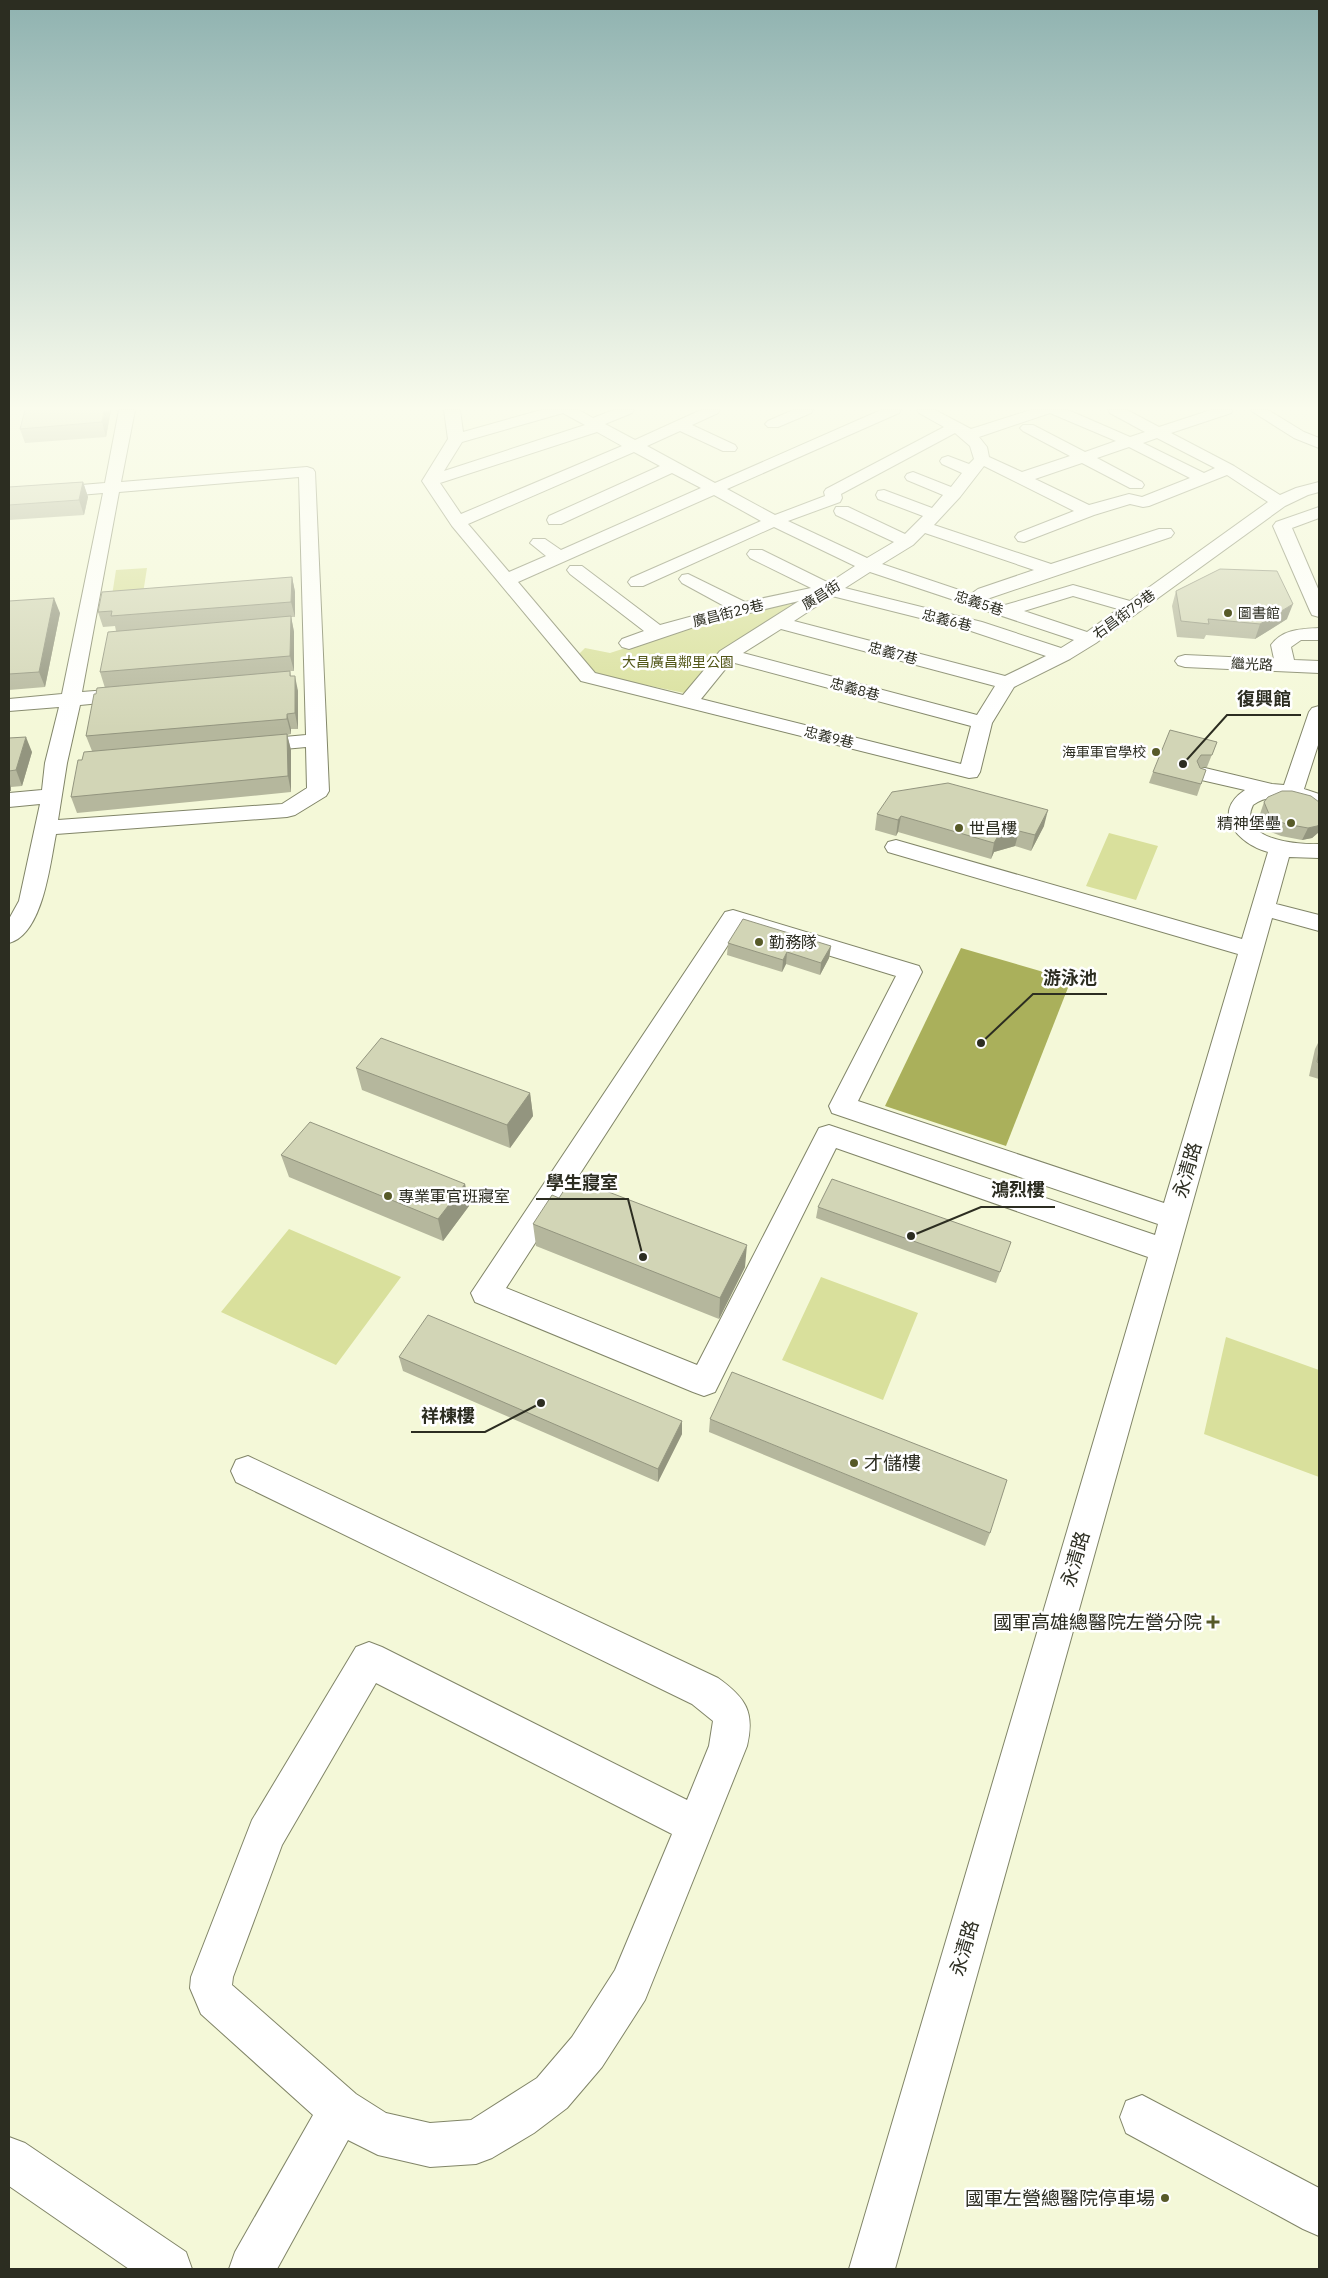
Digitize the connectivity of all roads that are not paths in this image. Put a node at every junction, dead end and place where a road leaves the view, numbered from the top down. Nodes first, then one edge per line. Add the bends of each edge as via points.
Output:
1 (108, 516) edge
2 (309, 516) edge
3 (454, 516) edge
4 (471, 516) edge
5 (563, 516) edge
6 (666, 516) edge
7 (766, 516) edge
8 (786, 516) edge
9 (853, 516) edge
10 (921, 516) edge
11 (933, 516) edge
12 (1259, 516) edge
13 (1308, 516) edge
14 (1087, 517) edge
15 (555, 520) dead end
16 (774, 521) junction
17 (929, 521) junction
18 (458, 522) junction
19 (1165, 533) dead end
20 (1112, 534) dead end
21 (1024, 537) dead end
22 (907, 541) junction
23 (539, 543) dead end
24 (1128, 544) junction
25 (756, 554) dead end
26 (560, 558) junction
27 (869, 566) junction
28 (576, 570) dead end
29 (1051, 570) junction
30 (506, 580) junction
31 (688, 580) dead end
32 (637, 582) dead end
33 (829, 590) junction
34 (972, 600) junction
35 (742, 608) junction
36 (1133, 608) junction
37 (1006, 611) junction
38 (1319, 611) edge
39 (778, 622) junction
40 (313, 623) junction
41 (294, 625) dead end
42 (656, 631) junction
43 (1319, 634) edge
44 (1089, 639) junction
45 (629, 643) dead end
46 (727, 655) junction
47 (1063, 655) junction
48 (1185, 661) dead end
49 (1285, 665) junction
50 (1319, 667) edge
51 (1007, 683) junction
52 (149, 692) edge
53 (71, 699) junction
54 (688, 702) junction
55 (9, 705) edge
56 (1319, 712) edge
57 (982, 723) junction
58 (317, 740) junction
59 (230, 748) edge
60 (1205, 774) edge
61 (1283, 792) junction
62 (52, 796) junction
63 (9, 800) edge
64 (1319, 802) edge
65 (45, 828) junction
66 (896, 847) dead end
67 (1280, 849) junction
68 (1319, 852) edge
69 (1263, 908) junction
70 (1319, 923) edge
71 (9, 936) edge
72 (1251, 950) junction
73 (1168, 1234) junction
74 (248, 1471) dead end
75 (696, 1825) junction
76 (340, 2110) junction
77 (1142, 2116) dead end
78 (9, 2159) edge
79 (1319, 2213) edge
80 (169, 2269) edge
81 (252, 2269) edge
82 (872, 2269) edge

1 - 53 street via 91,641
2 - 40 street
3 - 18 street, 忠義9巷
4 - 18 street
5 - 15 street
6 - 26 street
7 - 16 street, 忠義5巷
8 - 16 street
9 - 22 street
10 - 17 street
11 - 17 street, 廣昌街
12 - 36 street, 右昌街79巷
13 - 38 street via 1282,526
14 - 21 street
16 - 27 street, 忠義5巷
16 - 32 street
17 - 22 street, 廣昌街
17 - 29 street
18 - 30 street, 忠義9巷
19 - 24 street
20 - 24 street
22 - 27 street, 廣昌街
23 - 26 street
24 - 29 street
25 - 33 street
26 - 30 street
27 - 33 street, 廣昌街
27 - 34 street, 忠義5巷
28 - 42 street
29 - 34 street
30 - 54 street, 忠義9巷 via 588,677
31 - 35 street
33 - 35 street, 廣昌街29巷
33 - 39 street, 廣昌街
33 - 47 street, 忠義6巷 via 975,626
34 - 37 street, 忠義5巷
35 - 42 street, 廣昌街29巷
36 - 37 street via 1072,590
36 - 44 street, 右昌街79巷
37 - 44 street, 忠義5巷
39 - 46 street, 廣昌街
39 - 51 street, 忠義7巷
40 - 41 street
40 - 58 street via 305,678
42 - 45 street, 廣昌街29巷
43 - 49 street via 1296,635 1281,645
44 - 47 street, 右昌街79巷
46 - 54 street, 廣昌街
46 - 57 street, 忠義8巷
47 - 51 street, 右昌街79巷
48 - 49 street, 繼光路
49 - 50 street, 繼光路
51 - 57 street
52 - 53 street
53 - 55 street
53 - 62 street via 66,762
54 - 57 street, 忠義9巷 via 969,772
56 - 61 street
58 - 59 street
58 - 65 street via 318,791 286,810
60 - 61 street
61 - 64 street
61 - 67 street via 1260,793 1248,798 1241,805 1239,814 1250,834
62 - 63 street
62 - 65 street
65 - 71 street via 31,901
66 - 72 street
67 - 68 street
67 - 69 street, 永清路
69 - 70 street
69 - 72 street, 永清路
72 - 73 street, 永清路
73 - 73 street via 830,1135 704,1382 486,1293 733,918 910,972 842,1106
73 - 82 street, 永清路
74 - 75 street via 705,1690 725,1704 734,1725
75 - 76 street via 630,1985 587,2052 552,2093 518,2118 476,2142 430,2144 378,2133
75 - 76 street via 369,1660 266,1834 211,1988 216,1999
76 - 81 street
77 - 79 street
78 - 80 street

